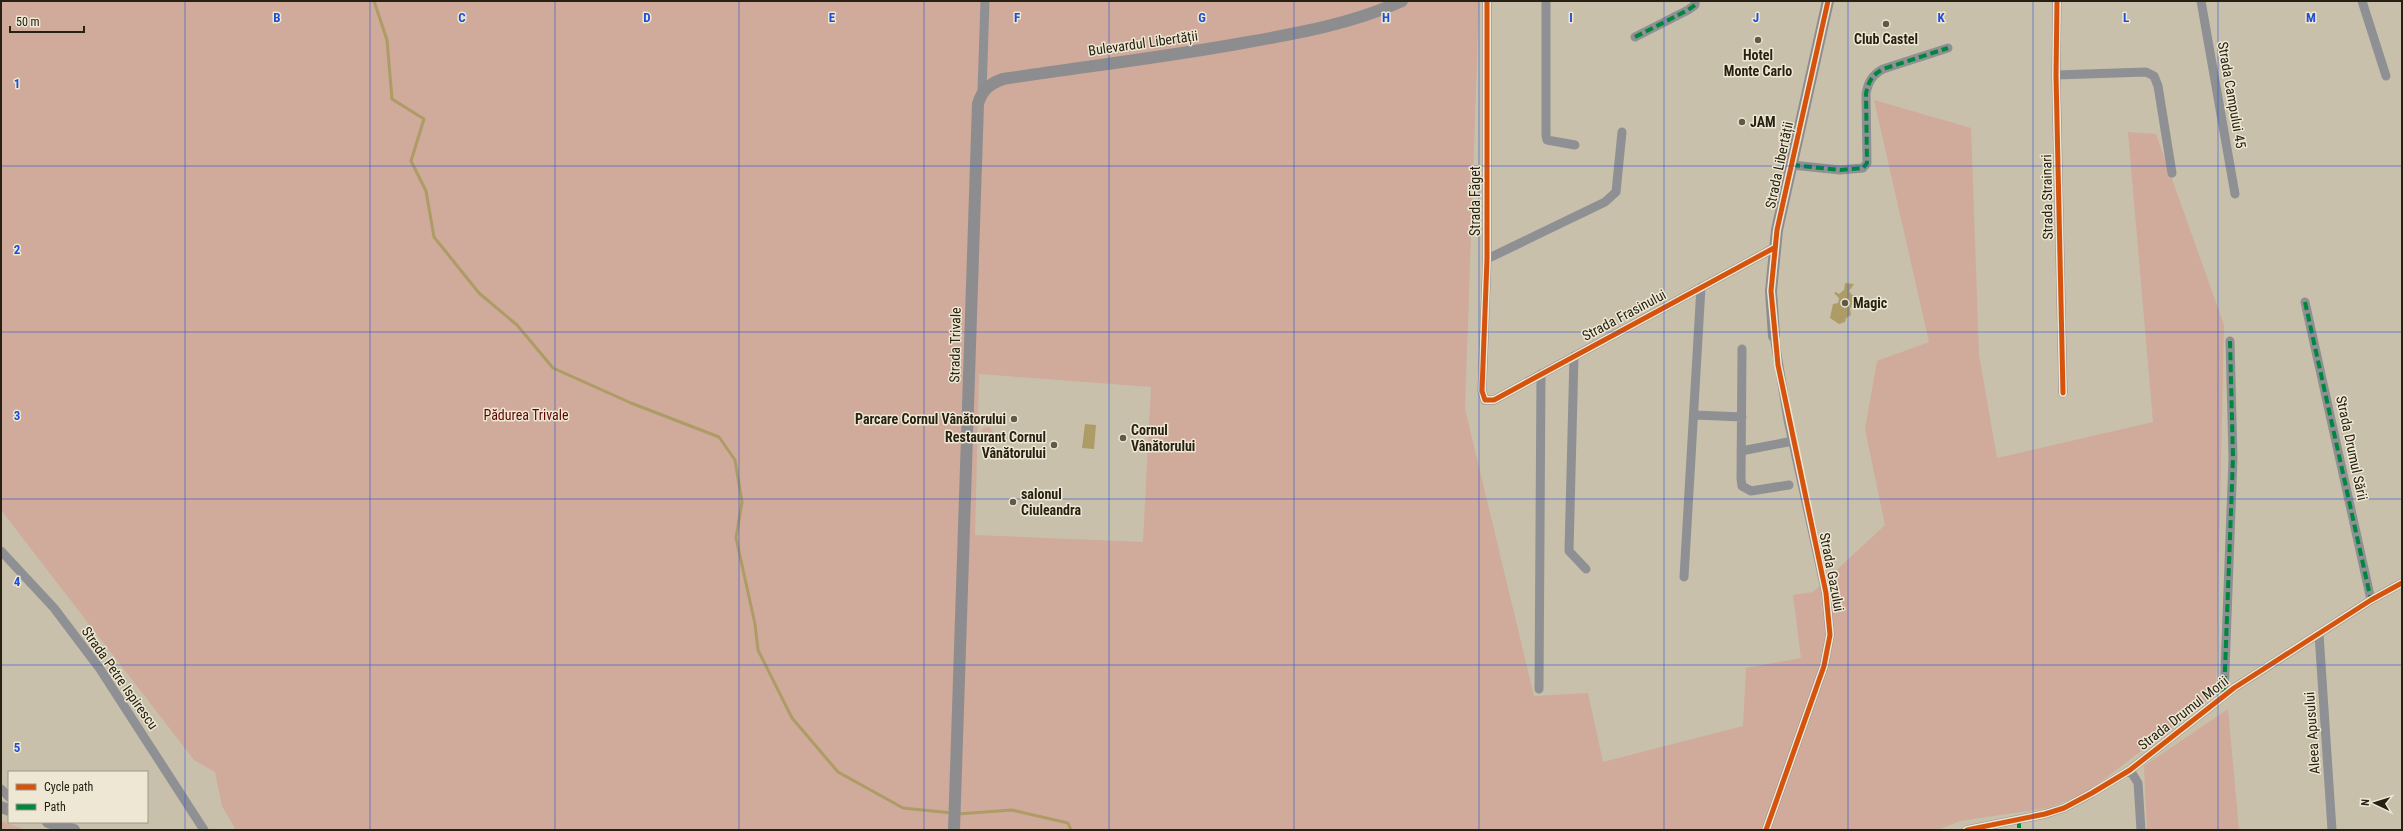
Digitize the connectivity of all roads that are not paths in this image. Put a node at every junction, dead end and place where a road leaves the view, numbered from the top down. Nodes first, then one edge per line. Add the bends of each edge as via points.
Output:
1 (985, 1) edge
2 (1402, 1) edge
3 (1487, 1) edge
4 (1546, 1) edge
5 (1695, 1) edge
6 (1828, 1) edge
7 (2057, 1) edge
8 (2201, 1) edge
9 (2362, 1) edge
10 (1635, 36) dead end
11 (1948, 48) dead end
12 (2056, 75) junction
13 (2386, 76) dead end
14 (982, 91) junction
15 (1622, 132) dead end
16 (1575, 145) dead end
17 (1792, 165) junction
18 (2172, 173) dead end
19 (2235, 194) dead end
20 (1774, 248) junction
21 (1487, 260) junction
22 (1701, 288) junction
23 (2305, 302) dead end
24 (1774, 336) joint
25 (2230, 341) dead end
26 (1742, 349) dead end
27 (1574, 356) junction
28 (1541, 374) junction
29 (2063, 393) dead end
30 (1485, 400) joint
31 (1695, 414) junction
32 (1742, 417) junction
33 (1793, 441) junction
34 (1741, 450) junction
35 (1789, 485) dead end
36 (1, 550) edge
37 (1586, 569) dead end
38 (1684, 577) dead end
39 (2402, 583) edge
40 (2371, 600) junction
41 (2319, 634) junction
42 (1539, 688) dead end
43 (2224, 696) junction
44 (2130, 770) junction
45 (2019, 820) junction
46 (51, 823) edge
47 (74, 830) edge
48 (204, 830) edge
49 (954, 830) edge
50 (1766, 830) edge
51 (1966, 830) edge
52 (2019, 830) edge
53 (2141, 830) edge
54 (2332, 830) edge

1 - 14 street, Strada Trivale
2 - 14 main road, Bulevardul Libertății via 1358,20 1324,28 1212,49 1003,79
3 - 21 street, Strada Făget
4 - 16 street via 1547,140
5 - 10 street via 1695,5 1688,10
6 - 17 main road, Strada Libertății
7 - 12 street, Strada Strainari
8 - 19 street, Strada Campului 45
9 - 13 street
11 - 17 street via 1874,74 1866,94 1867,163 1863,168 1840,170
12 - 18 street via 2146,72 2154,76 2158,86
12 - 29 street, Strada Strainari
14 - 49 main road, Strada Trivale via 977,111
15 - 21 street via 1616,192 1605,202
17 - 20 main road, Strada Libertății
20 - 22 street, Strada Frasinului
20 - 24 main road, Strada Libertății via 1771,291
21 - 30 street, Strada Făget via 1482,391
22 - 27 street, Strada Frasinului
22 - 31 street
23 - 40 street, Strada Drumul Sării
24 - 33 street, Strada Gazului
25 - 43 street via 2233,458
26 - 32 street
27 - 28 street, Strada Frasinului
27 - 37 street via 1569,551
28 - 30 street, Strada Frasinului via 1494,400
28 - 42 street
31 - 32 street
31 - 38 street
32 - 34 street
33 - 34 street
33 - 50 street, Strada Gazului via 1826,593 1830,635 1824,666
34 - 35 street via 1740,479 1745,489 1751,491
36 - 48 street, Strada Petre Ispirescu via 54,608 100,669
39 - 40 street, Strada Drumul Morii
40 - 41 street, Strada Drumul Morii
41 - 43 street, Strada Drumul Morii
41 - 54 street, Aleea Apusului
43 - 44 street, Strada Drumul Morii
44 - 45 street, Strada Drumul Morii via 2064,808
44 - 53 street via 2138,783
45 - 51 street, Strada Drumul Morii
45 - 52 street
46 - 47 main road

